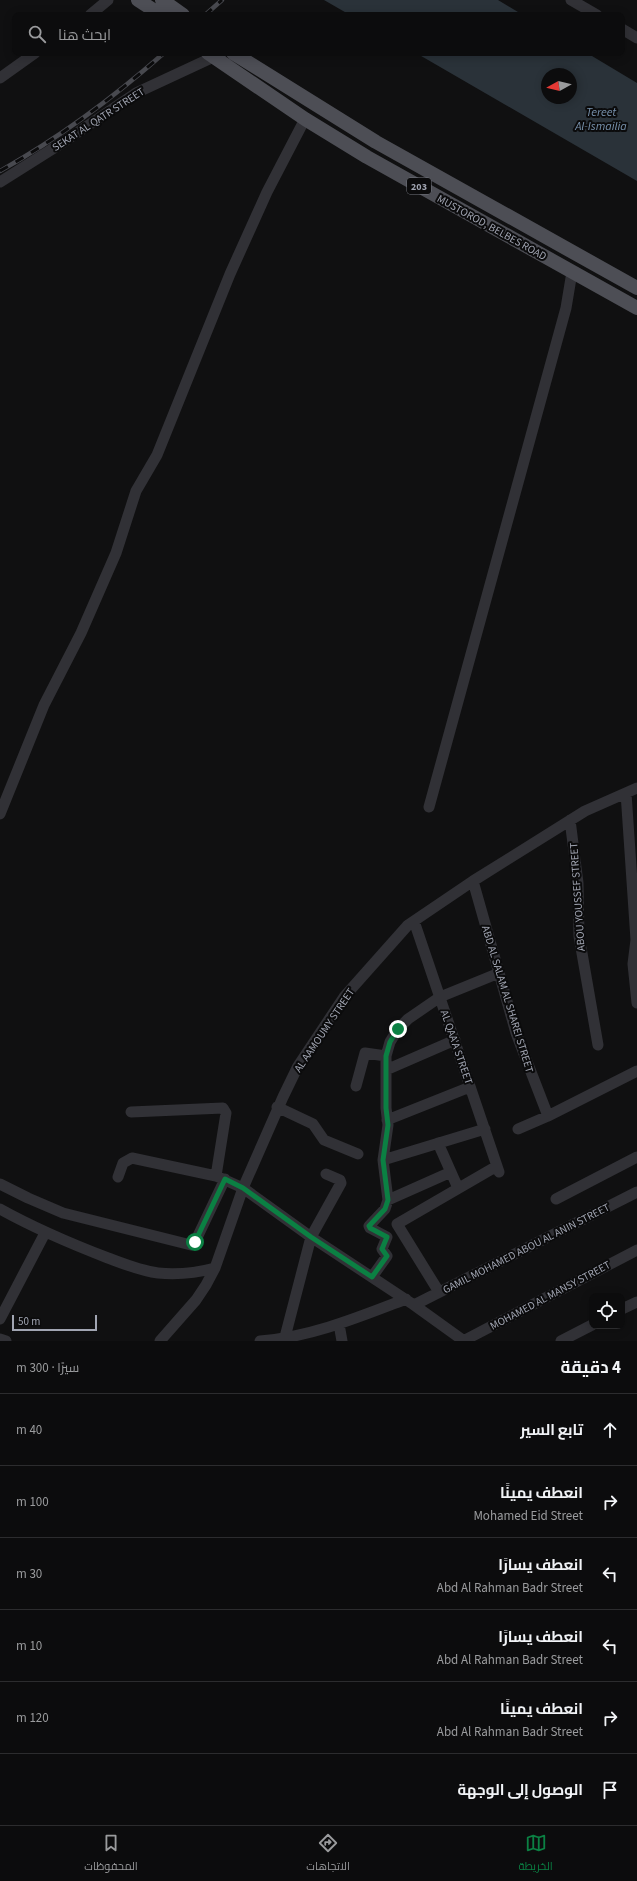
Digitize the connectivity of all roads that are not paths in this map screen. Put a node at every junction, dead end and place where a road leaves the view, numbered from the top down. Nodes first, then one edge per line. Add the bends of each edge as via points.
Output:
1 (108, 0) edge
2 (138, 0) edge
3 (162, 0) edge
4 (571, 0) edge
5 (94, 12) edge
6 (156, 12) edge
7 (178, 12) edge
8 (592, 12) edge
9 (625, 31) edge
10 (637, 38) edge
11 (31, 56) edge
12 (210, 56) edge
13 (217, 56) edge
14 (238, 56) edge
15 (0, 78) edge
16 (305, 119) junction
17 (376, 142) junction
18 (367, 157) junction
19 (0, 182) edge
20 (572, 272) junction
21 (637, 288) edge
22 (637, 308) edge
23 (637, 788) edge
24 (626, 793) junction
25 (429, 807) dead end
26 (0, 814) edge
27 (570, 820) junction
28 (633, 838) edge
29 (634, 874) edge
30 (473, 881) junction
31 (635, 902) edge
32 (414, 921) junction
33 (637, 940) edge
34 (499, 973) junction
35 (635, 974) edge
36 (440, 997) junction
37 (637, 1003) edge
38 (454, 1040) junction
39 (598, 1046) dead end
40 (386, 1056) junction
41 (386, 1070) junction
42 (637, 1071) edge
43 (356, 1086) dead end
44 (470, 1087) junction
45 (277, 1108) junction
46 (131, 1112) dead end
47 (548, 1116) junction
48 (387, 1120) junction
49 (484, 1129) junction
50 (518, 1129) dead end
51 (438, 1143) junction
52 (358, 1154) dead end
53 (637, 1157) edge
54 (383, 1160) junction
55 (451, 1172) junction
56 (326, 1174) dead end
57 (118, 1177) dead end
58 (220, 1178) junction
59 (0, 1184) edge
60 (243, 1188) junction
61 (458, 1188) junction
62 (637, 1192) edge
63 (556, 1199) dead end
64 (388, 1200) junction
65 (1, 1211) edge
66 (45, 1233) junction
67 (311, 1237) junction
68 (637, 1250) edge
69 (215, 1268) junction
70 (372, 1277) junction
71 (439, 1292) junction
72 (410, 1302) junction
73 (637, 1302) edge
74 (625, 1308) edge
75 (0, 1319) edge
76 (339, 1324) junction
77 (589, 1327) edge
78 (311, 1336) edge
79 (285, 1337) junction
80 (0, 1339) edge
81 (6, 1341) edge
82 (160, 1341) edge
83 (260, 1341) edge
84 (264, 1341) edge
85 (342, 1341) edge
86 (463, 1341) edge
87 (561, 1341) edge

1 - 5 street
2 - 6 main road
3 - 7 main road
4 - 8 street
9 - 10 street
11 - 15 street
12 - 19 street, SEKAT AL QATR STREET via 136,93
13 - 16 main road, MUSTOROD, BELBES ROAD / 203
14 - 17 main road, MUSTOROD, BELBES ROAD / 203
16 - 18 main road, MUSTOROD, BELBES ROAD / 203
16 - 26 street via 267,192 230,274 157,455 136,491 116,553 81,633 44,705
17 - 18 main road
17 - 21 main road, MUSTOROD, BELBES ROAD / 203
18 - 20 main road, MUSTOROD, BELBES ROAD / 203
20 - 22 main road, MUSTOROD, BELBES ROAD / 203
20 - 25 street via 566,308
23 - 24 street, AL AAMOUMY STREET
24 - 27 street, AL AAMOUMY STREET
24 - 28 street
27 - 30 street, AL AAMOUMY STREET
27 - 39 street, ABOU YOUSSEF STREET via 578,883 579,943
28 - 29 street
29 - 31 street
30 - 32 street, AL AAMOUMY STREET
30 - 34 street, ABD AL SALAM AL SHAREI STREET
31 - 33 street
32 - 36 street, AL QAA'A STREET
32 - 45 street, AL AAMOUMY STREET via 344,997 298,1066
33 - 35 street
34 - 36 street
34 - 47 street, ABD AL SALAM AL SHAREI STREET via 523,1054
35 - 37 street
36 - 38 street, AL QAA'A STREET
36 - 40 street via 398,1029 390,1042
38 - 41 street
38 - 44 street, AL QAA'A STREET
40 - 41 street
40 - 43 street via 364,1053
41 - 48 street
42 - 47 street
44 - 48 street
44 - 49 street, AL QAA'A STREET
45 - 52 street via 313,1124 324,1140
45 - 60 street, AL AAMOUMY STREET
46 - 58 street via 223,1108 226,1113
47 - 50 street
48 - 54 street
49 - 51 street
49 - 61 street, AL QAA'A STREET via 498,1169
51 - 54 street
51 - 55 street
53 - 63 street
54 - 64 street
55 - 61 street
55 - 64 street
56 - 67 street via 340,1180 341,1183
57 - 58 street via 123,1163 132,1158
58 - 59 street via 195,1242 191,1245 63,1213
58 - 60 street
60 - 67 street
60 - 69 street, AL AAMOUMY STREET
61 - 71 street via 397,1224
62 - 71 street, GAMIL MOHAMED ABOU AL ANIN STREET
64 - 70 street via 385,1209 369,1226 388,1238 382,1249 387,1258
65 - 66 street
66 - 69 street via 157,1273 196,1273
66 - 75 street
67 - 70 street
67 - 79 street
68 - 86 street, MOHAMED AL MANSY STREET
69 - 82 street, AL AAMOUMY STREET via 196,1300
70 - 72 street
71 - 72 street, GAMIL MOHAMED ABOU AL ANIN STREET
72 - 76 street, GAMIL MOHAMED ABOU AL ANIN STREET
72 - 86 street
73 - 74 street
76 - 78 street, GAMIL MOHAMED ABOU AL ANIN STREET
76 - 85 street
77 - 87 street
78 - 79 street, GAMIL MOHAMED ABOU AL ANIN STREET
79 - 84 street, GAMIL MOHAMED ABOU AL ANIN STREET
80 - 81 street
83 - 84 street, GAMIL MOHAMED ABOU AL ANIN STREET

